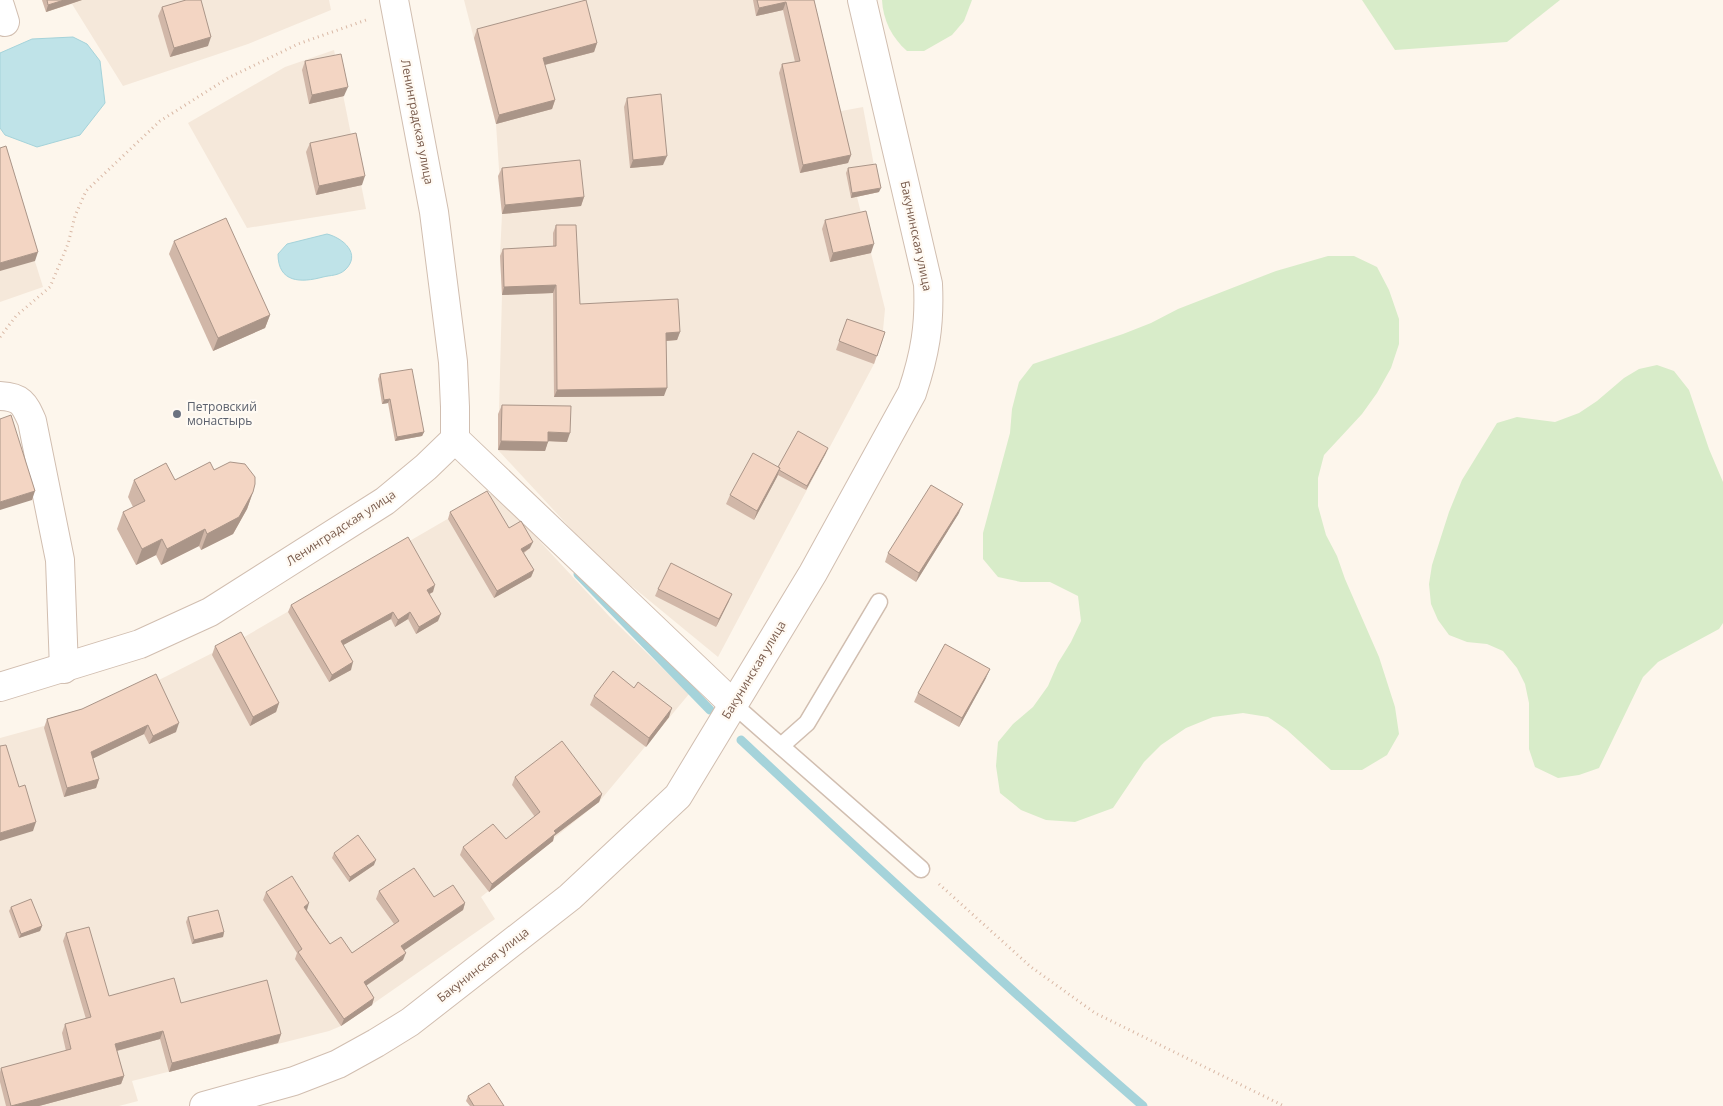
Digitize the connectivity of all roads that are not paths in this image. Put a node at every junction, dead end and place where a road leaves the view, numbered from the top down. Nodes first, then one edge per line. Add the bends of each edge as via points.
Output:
1 (862, 0) edge
2 (394, 4) edge
3 (0, 396) edge
4 (455, 439) junction
5 (880, 602) dead end
6 (64, 669) junction
7 (0, 687) edge
8 (734, 705) junction
9 (781, 746) junction
10 (921, 869) road end
11 (204, 1106) edge

1 - 8 street, Бакунинская улица via 928,284 928,334 908,402 813,573
2 - 4 street, Ленинградская улица via 434,212 453,362
3 - 6 street via 19,399 32,421 60,560
4 - 6 street, Ленинградская улица via 385,501 210,612 140,644
4 - 8 street
5 - 9 lane via 808,723
6 - 7 street, Ленинградская улица
8 - 9 lane
8 - 11 street, Бакунинская улица via 678,796 570,897 410,1022 338,1064 294,1081
9 - 10 lane

